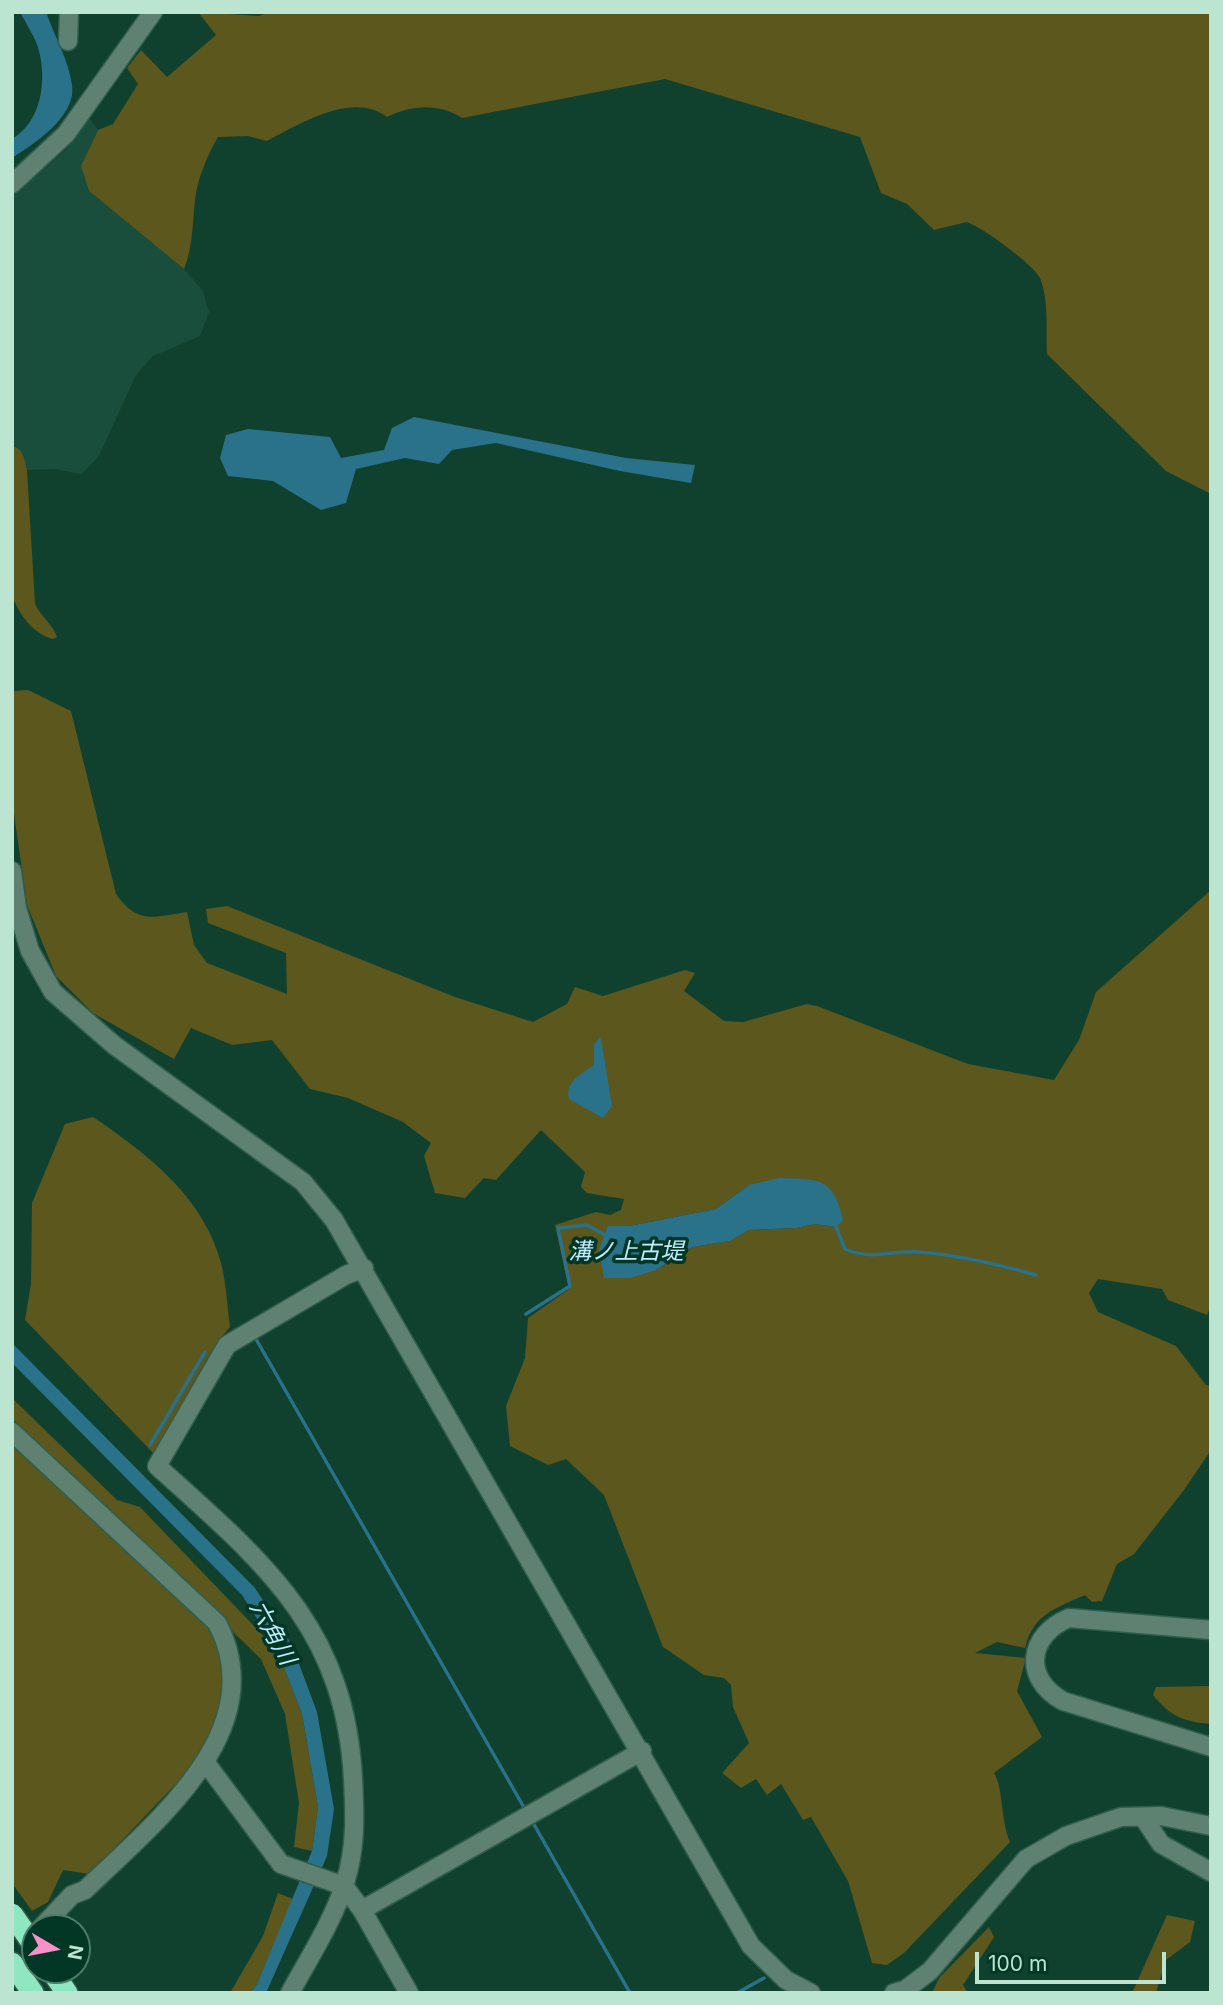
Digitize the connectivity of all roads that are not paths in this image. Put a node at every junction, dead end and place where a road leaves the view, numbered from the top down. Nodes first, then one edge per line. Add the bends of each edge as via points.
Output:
1 (68, 12) edge
2 (153, 12) edge
3 (68, 41) dead end
4 (12, 184) edge
5 (12, 871) edge
6 (364, 1268) junction
7 (12, 1432) edge
8 (1211, 1630) edge
9 (1211, 1746) edge
10 (642, 1751) junction
11 (206, 1763) junction
12 (1143, 1817) junction
13 (1211, 1826) edge
14 (1211, 1872) edge
15 (344, 1886) junction
16 (362, 1910) junction
17 (54, 1914) edge
18 (12, 1963) edge
19 (33, 1993) edge
20 (290, 1993) edge
21 (409, 1993) edge
22 (811, 1993) edge
23 (894, 1993) edge

1 - 3 street
2 - 4 street via 66,134
5 - 6 street via 30,950 54,992 104,1037 303,1182
6 - 10 street
6 - 15 street via 227,1345 157,1466 279,1582 327,1656 348,1724 352,1757 356,1829
7 - 11 street via 217,1623 226,1640 232,1682 224,1725
8 - 9 street via 1069,1618 1042,1634 1036,1649 1040,1681 1063,1701
10 - 16 street
10 - 22 street via 751,1946 786,1980
11 - 15 street via 281,1864
11 - 17 street via 152,1825
12 - 13 street
12 - 14 street via 1161,1844
12 - 23 street via 1121,1817 1066,1836 1026,1859 930,1971
15 - 16 street
15 - 20 street
16 - 21 street
18 - 19 highway

